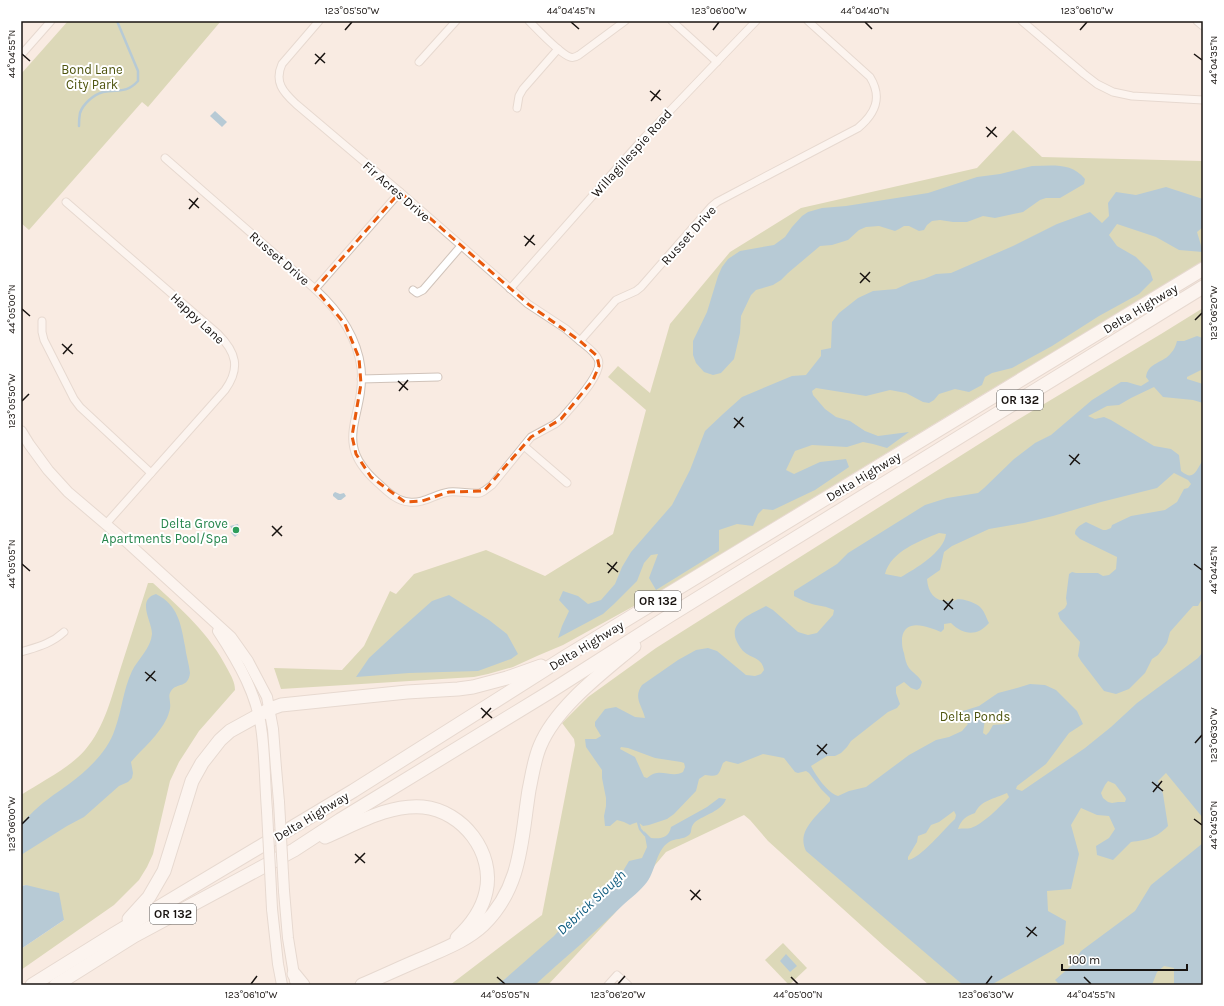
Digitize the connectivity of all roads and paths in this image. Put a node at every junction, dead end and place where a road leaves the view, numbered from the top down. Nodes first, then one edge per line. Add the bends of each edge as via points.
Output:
1 (51, 21) edge
2 (319, 21) edge
3 (456, 21) edge
4 (529, 21) edge
5 (625, 21) edge
6 (672, 21) edge
7 (756, 21) edge
8 (808, 21) edge
9 (1022, 21) edge
10 (1197, 21) edge
11 (1203, 26) edge
12 (558, 49) junction
13 (21, 55) edge
14 (419, 62) dead end
15 (717, 62) junction
16 (1203, 100) edge
17 (517, 108) dead end
18 (166, 158) dead end
19 (400, 192) junction
20 (66, 202) dead end
21 (461, 246) junction
22 (1203, 270) edge
23 (1203, 287) edge
24 (315, 288) junction
25 (510, 289) junction
26 (413, 290) dead end
27 (42, 321) dead end
28 (580, 341) junction
29 (438, 377) dead end
30 (361, 379) junction
31 (21, 431) edge
32 (524, 446) junction
33 (151, 473) junction
34 (567, 483) dead end
35 (105, 525) junction
36 (669, 616) junction
37 (64, 632) dead end
38 (21, 652) edge
39 (565, 657) junction
40 (264, 712) junction
41 (294, 850) junction
42 (114, 934) junction
43 (444, 949) junction
44 (295, 979) edge
45 (32, 985) edge
46 (56, 985) edge
47 (282, 985) edge
48 (303, 985) edge
49 (362, 985) edge
50 (608, 985) edge
51 (628, 985) edge

1 - 13 street
2 - 19 street, Fir Acres Drive via 282,64 280,84 283,91
3 - 14 street
4 - 12 street
5 - 12 street via 575,57 568,56
6 - 15 street
7 - 15 street, Willagillespie Road
8 - 28 street, Russet Drive via 870,76 877,97 870,116 858,128 717,202 641,287 616,300
9 - 16 street via 1089,79 1113,92 1132,96
10 - 11 street
12 - 17 street via 523,89
15 - 25 street, Willagillespie Road via 637,146
18 - 24 street, Russet Drive
19 - 21 street, Fir Acres Drive
19 - 24 street
20 - 33 street, Happy Lane via 218,334 228,346 234,360 235,371 228,385
21 - 25 street, Fir Acres Drive
21 - 26 street via 423,290 417,293
22 - 39 highway, Delta Highway / OR 132
23 - 36 highway, Delta Highway / OR 132
24 - 30 street, Russet Drive via 334,308 349,331 357,350
25 - 28 street, Fir Acres Drive via 532,308
27 - 33 street via 44,340 74,399
28 - 32 street, Russet Drive via 598,359 596,375 561,419 535,435
29 - 30 street
30 - 32 street, Russet Drive via 352,436 356,454 368,474 399,500 410,503 449,492 480,493 492,485
31 - 35 main road via 59,483
32 - 34 street
33 - 35 street, Happy Lane
35 - 40 main road via 231,637 248,661 267,697
36 - 41 highway, Delta Highway / OR 132
36 - 43 highway via 568,704 546,733 531,776 519,857 510,888 483,925 461,941
37 - 38 street via 47,644
39 - 40 highway via 473,687 281,705
39 - 42 highway, Delta Highway / OR 132 via 353,790
40 - 42 highway via 230,731 215,745 202,763 192,781 159,882 143,904
40 - 44 main road, bridge via 273,729 288,938
40 - 47 main road, bridge via 262,734 272,909
41 - 43 highway via 379,814 402,808 433,809 457,821 471,834 480,848 486,863 487,884 483,901 472,921
41 - 46 highway, Delta Highway / OR 132 via 134,936
42 - 45 highway, Delta Highway / OR 132
43 - 49 highway
44 - 48 highway
50 - 51 street via 617,975

